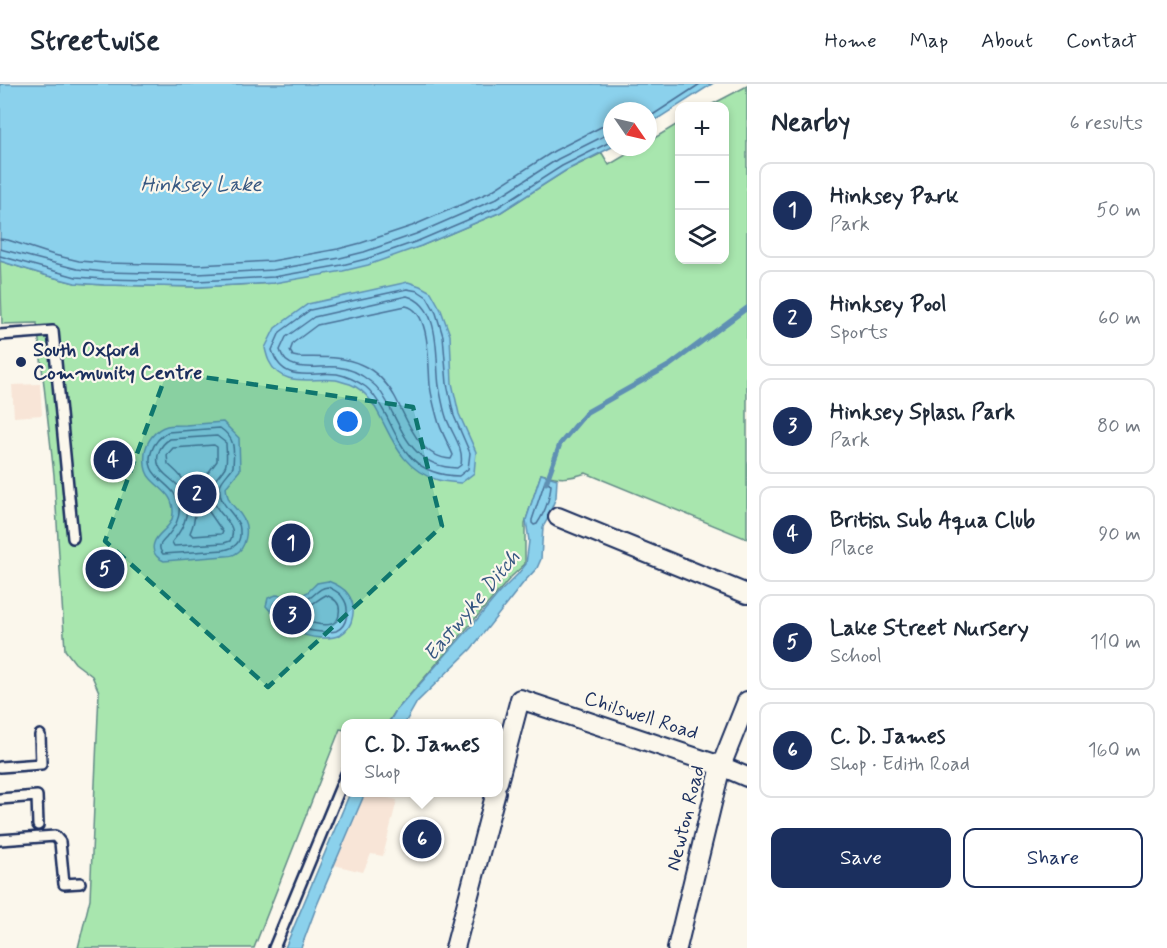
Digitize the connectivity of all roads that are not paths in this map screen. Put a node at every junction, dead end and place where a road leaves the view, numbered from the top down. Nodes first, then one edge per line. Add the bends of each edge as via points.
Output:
1 (0, 334) edge
2 (558, 517) dead end
3 (73, 538) dead end
4 (747, 594) edge
5 (747, 700) edge
6 (40, 735) dead end
7 (503, 763) edge
8 (722, 766) junction
9 (0, 767) edge
10 (747, 777) edge
11 (341, 784) edge
12 (495, 797) edge
13 (0, 799) edge
14 (38, 825) dead end
15 (0, 840) edge
16 (80, 884) dead end
17 (274, 948) edge
18 (455, 948) edge
19 (677, 948) edge

1 - 3 lane via 53,331
2 - 4 street
5 - 8 street, Newton Road
6 - 9 lane via 45,764
7 - 8 street, Chilswell Road via 520,699
8 - 10 street, Chilswell Road
8 - 19 street, Newton Road
11 - 17 lane
12 - 18 street
13 - 14 lane via 37,796
15 - 16 lane via 55,836 60,842 64,884

